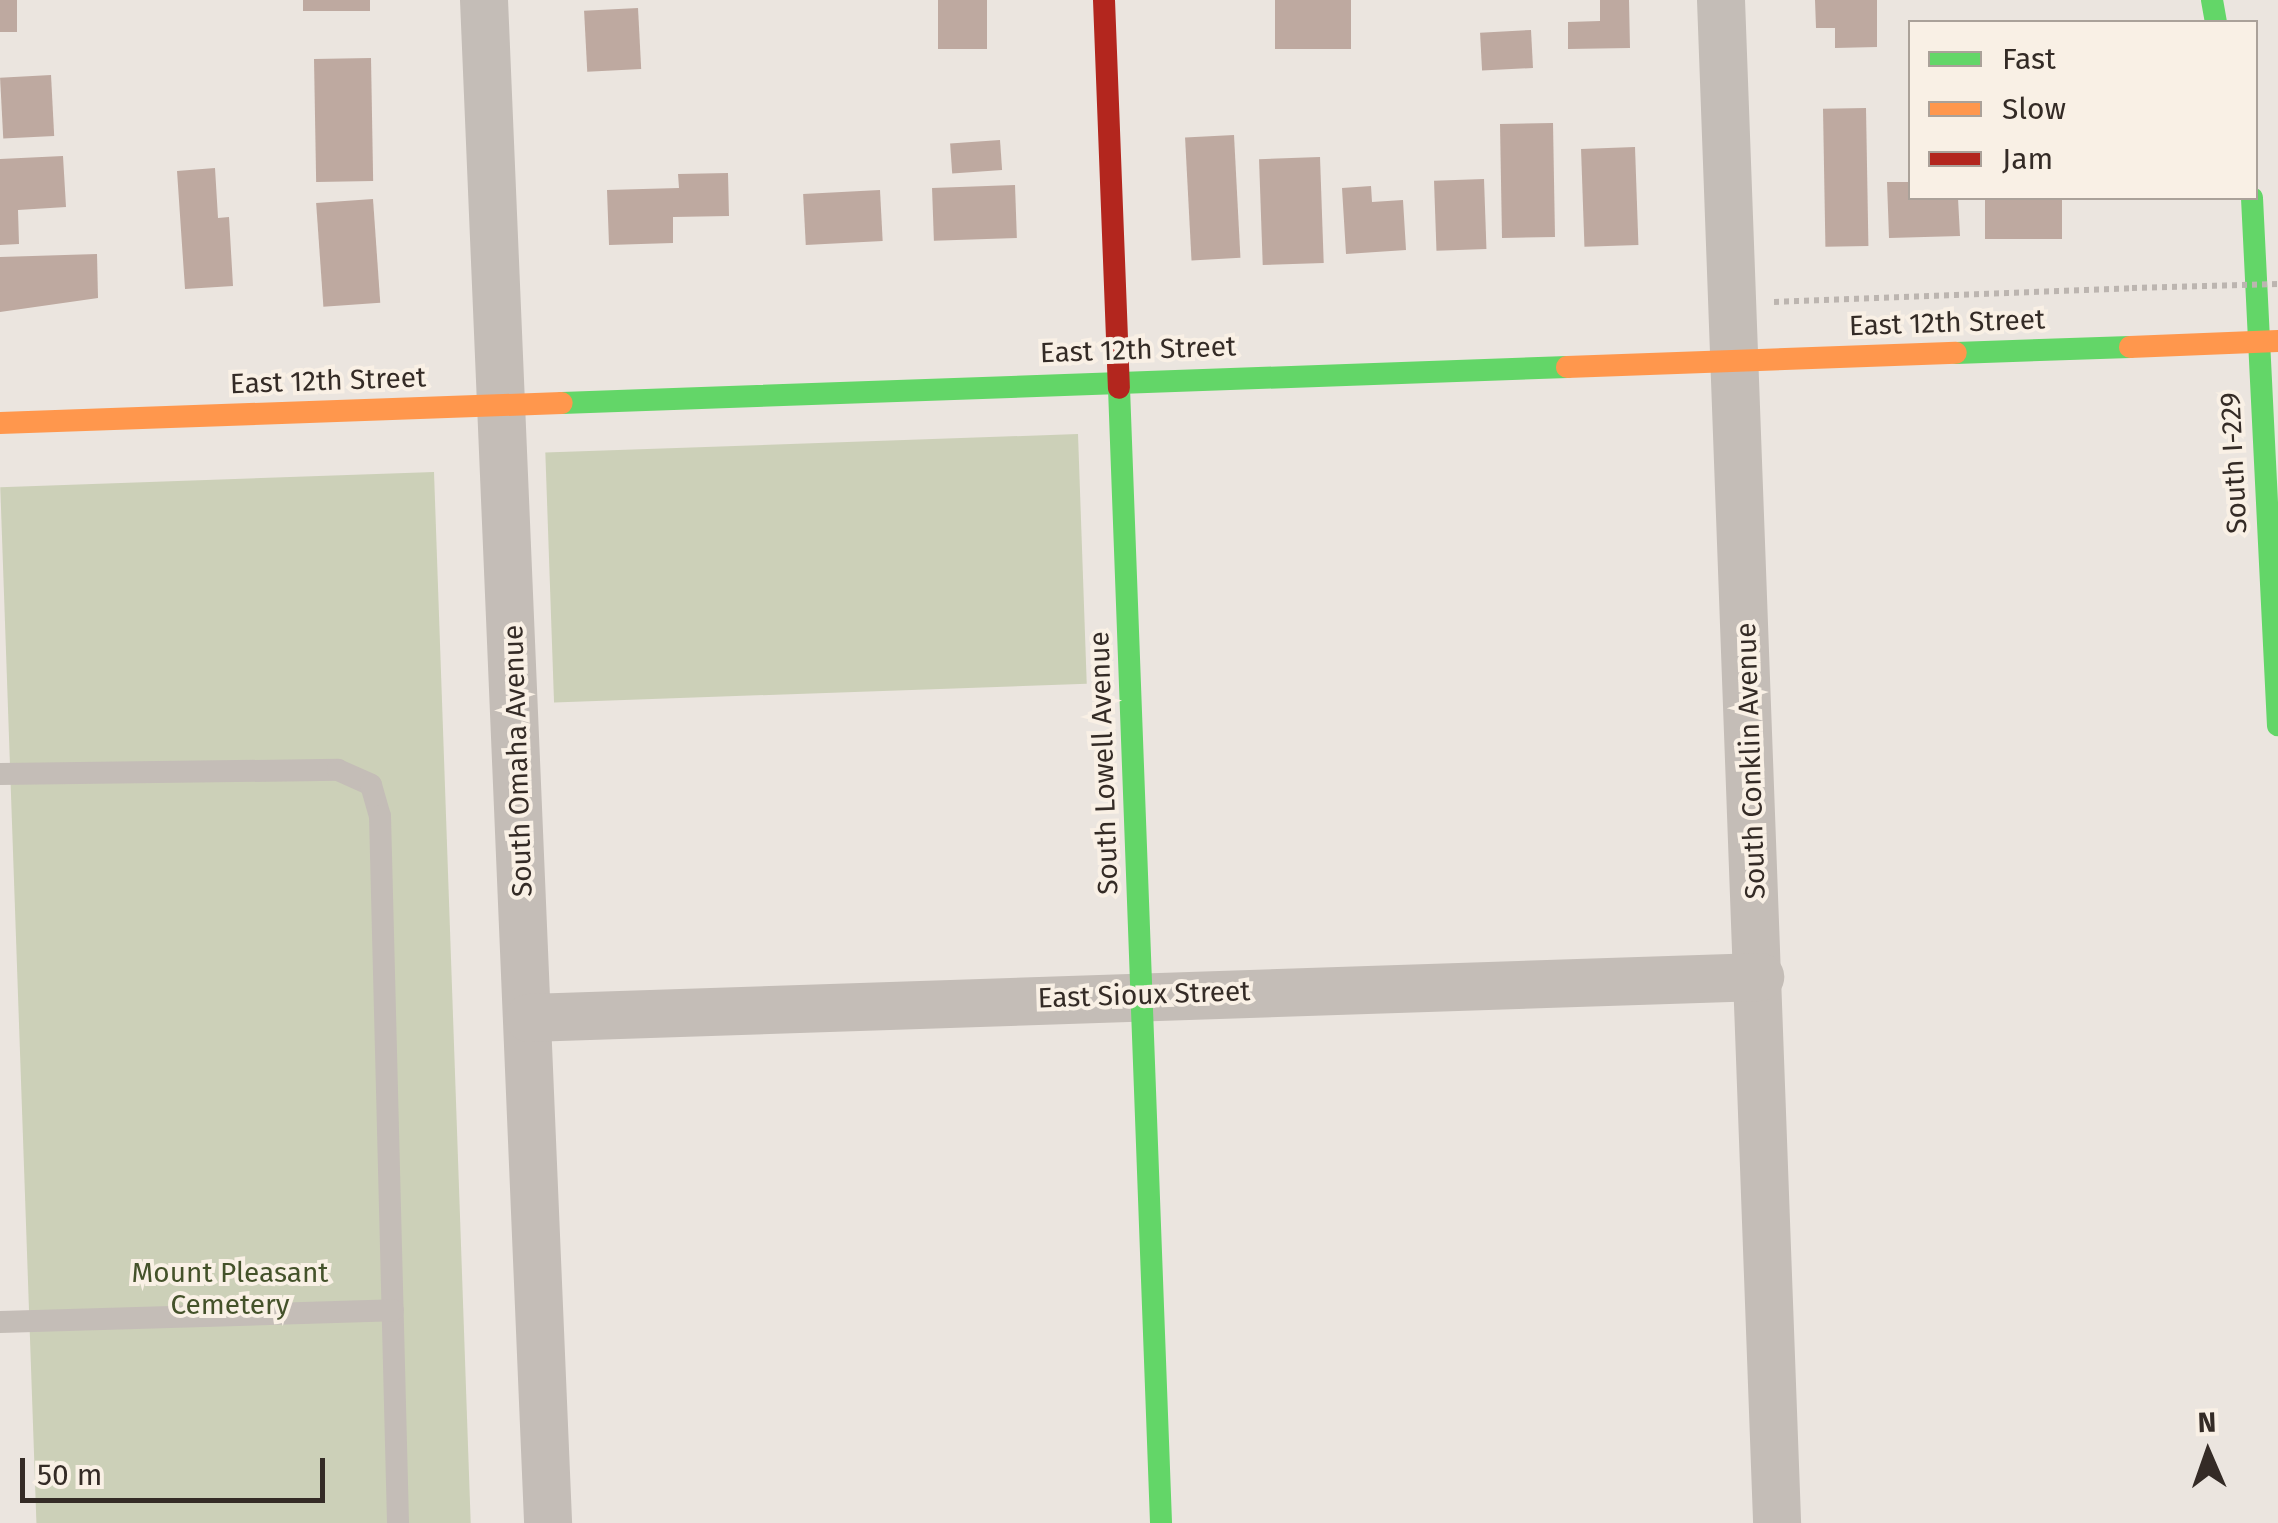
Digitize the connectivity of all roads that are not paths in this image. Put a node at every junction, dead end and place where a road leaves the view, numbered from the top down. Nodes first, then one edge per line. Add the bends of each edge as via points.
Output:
1 (484, 0) edge
2 (1104, 0) edge
3 (1720, 0) edge
4 (2234, 200) edge
5 (2252, 200) edge
6 (2278, 340) edge
7 (1734, 360) junction
8 (1119, 380) junction
9 (503, 404) junction
10 (0, 423) edge
11 (2265, 498) junction
12 (2278, 724) edge
13 (0, 774) edge
14 (1760, 977) junction
15 (1143, 995) junction
16 (528, 1018) junction
17 (393, 1310) junction
18 (0, 1322) edge
19 (398, 1523) edge
20 (548, 1523) edge
21 (1162, 1523) edge
22 (1777, 1523) edge

1 - 9 street, South Omaha Avenue
2 - 8 main road, South Lowell Avenue
3 - 7 street, South Conklin Avenue
4 - 11 main road
5 - 11 main road, South I-229
6 - 7 main road, East 12th Street, bridge
7 - 8 main road, East 12th Street
7 - 14 street, South Conklin Avenue
8 - 9 main road, East 12th Street
8 - 15 main road, South Lowell Avenue
9 - 10 main road, East 12th Street
9 - 16 street, South Omaha Avenue
11 - 12 main road, South I-229
13 - 17 lane via 338,770 370,785 380,816
14 - 15 street, East Sioux Street
14 - 22 street, South Conklin Avenue
15 - 16 street, East Sioux Street
15 - 21 main road, South Lowell Avenue
16 - 20 street, South Omaha Avenue
17 - 18 lane
17 - 19 lane

